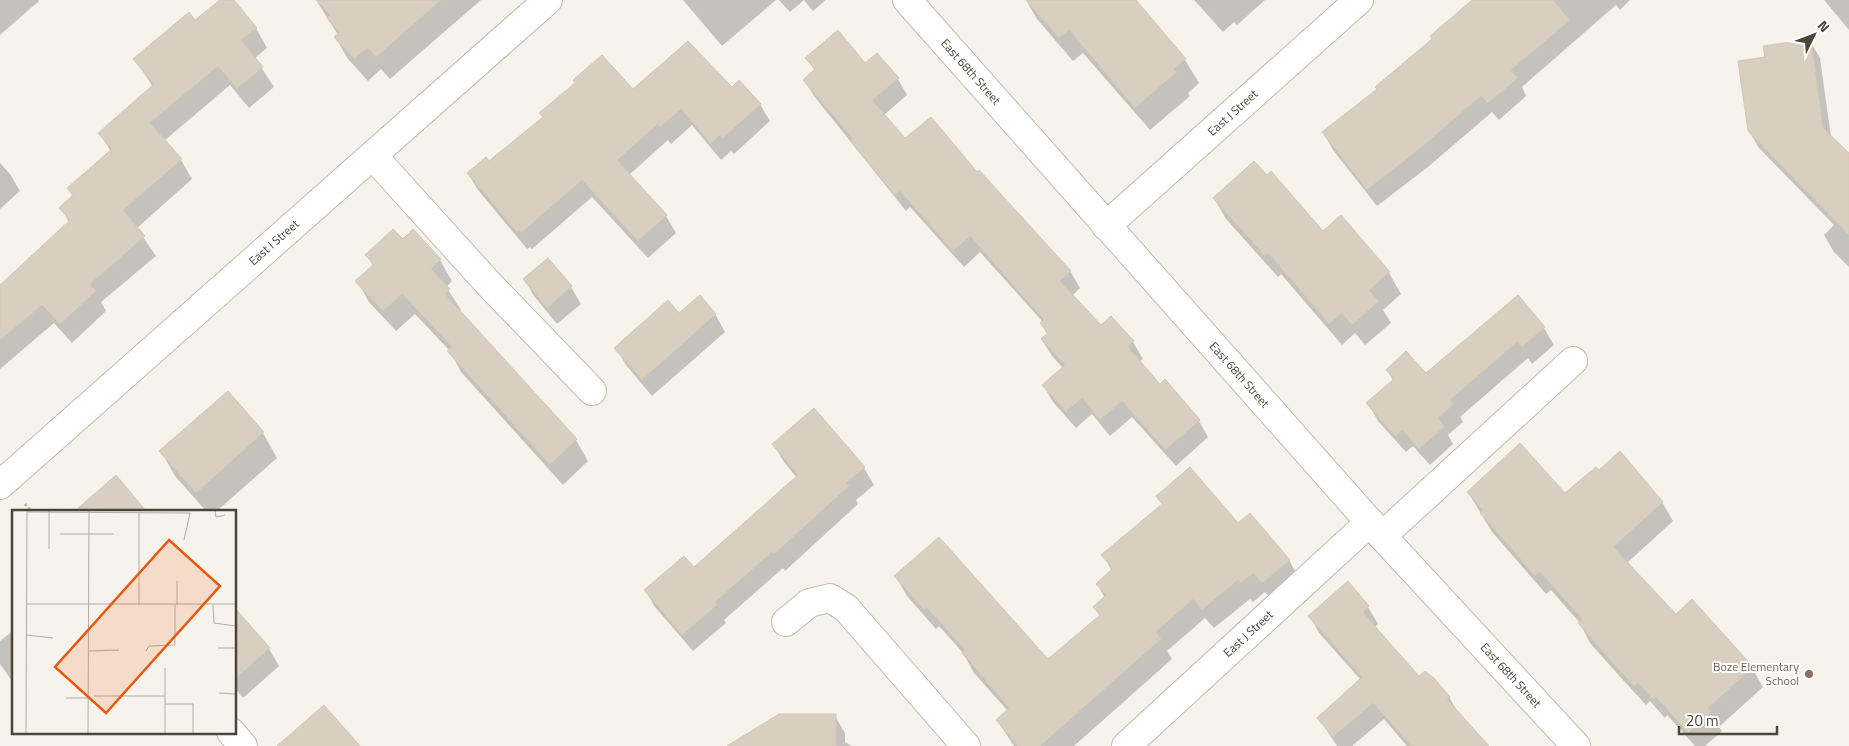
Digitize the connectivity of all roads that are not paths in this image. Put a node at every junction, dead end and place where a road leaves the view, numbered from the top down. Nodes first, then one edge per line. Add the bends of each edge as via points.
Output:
1 (548, 0) edge
2 (907, 0) edge
3 (1359, 0) edge
4 (373, 156) junction
5 (1106, 226) junction
6 (1573, 361) dead end
7 (592, 391) dead end
8 (0, 485) edge
9 (1376, 529) junction
10 (786, 622) dead end
11 (233, 734) edge
12 (243, 746) edge
13 (966, 746) edge
14 (1126, 746) edge
15 (1576, 746) edge

1 - 4 street, East I Street
2 - 5 street, East 68th Street
3 - 5 street, East J Street
4 - 7 street via 487,282
4 - 8 street, East I Street
5 - 9 street, East 68th Street
6 - 9 street, East J Street
9 - 14 street, East J Street
9 - 15 street, East 68th Street
10 - 13 street via 809,603 830,598 846,608
11 - 12 street

